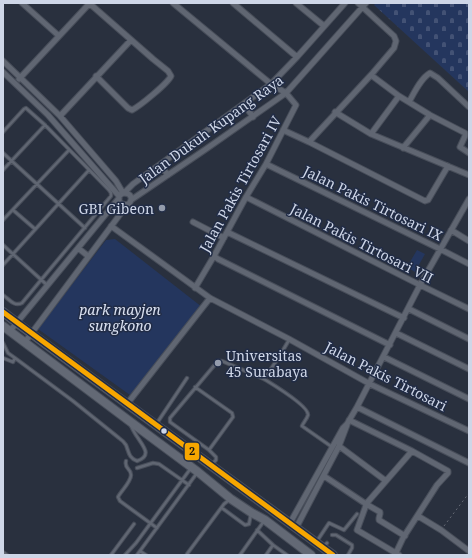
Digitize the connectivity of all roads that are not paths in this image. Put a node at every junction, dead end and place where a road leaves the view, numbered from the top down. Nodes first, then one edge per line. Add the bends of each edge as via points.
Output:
1 (22, 3) edge
2 (89, 3) edge
3 (172, 3) edge
4 (233, 3) edge
5 (296, 3) edge
6 (345, 3) edge
7 (358, 3) edge
8 (364, 5) edge
9 (324, 26) junction
10 (59, 36) junction
11 (130, 40) junction
12 (297, 57) junction
13 (3, 61) edge
14 (3, 72) edge
15 (371, 74) junction
16 (96, 76) junction
17 (20, 77) junction
18 (15, 83) junction
19 (271, 84) junction
20 (286, 93) junction
21 (399, 96) junction
22 (408, 102) junction
23 (244, 104) junction
24 (469, 107) edge
25 (336, 112) junction
26 (430, 115) junction
27 (60, 116) junction
28 (253, 117) junction
29 (45, 125) junction
30 (283, 130) junction
31 (3, 132) edge
32 (371, 134) junction
33 (309, 142) junction
34 (403, 148) junction
35 (69, 150) junction
36 (3, 153) edge
37 (469, 153) edge
38 (11, 161) junction
39 (266, 164) junction
40 (160, 165) junction
41 (448, 166) junction
42 (3, 170) edge
43 (89, 170) junction
44 (168, 175) junction
45 (469, 175) edge
46 (38, 184) junction
47 (121, 195) junction
48 (246, 197) junction
49 (469, 199) edge
50 (131, 200) junction
51 (58, 203) junction
52 (127, 205) junction
53 (13, 210) junction
54 (4, 216) edge
55 (3, 220) edge
56 (193, 222) dead end
57 (112, 226) junction
58 (85, 228) junction
59 (35, 229) junction
60 (451, 230) junction
61 (227, 232) junction
62 (224, 238) junction
63 (469, 241) edge
64 (3, 245) edge
65 (78, 248) junction
66 (440, 249) junction
67 (12, 254) junction
68 (88, 256) junction
69 (214, 256) junction
70 (469, 264) edge
71 (3, 265) edge
72 (40, 280) junction
73 (47, 285) junction
74 (420, 285) junction
75 (195, 288) junction
76 (3, 295) edge
77 (210, 298) junction
78 (408, 309) junction
79 (469, 309) edge
80 (3, 312) edge
81 (404, 318) junction
82 (16, 323) junction
83 (5, 328) edge
84 (31, 333) junction
85 (396, 333) junction
86 (289, 339) junction
87 (469, 339) edge
88 (25, 342) junction
89 (3, 343) edge
90 (390, 345) junction
91 (384, 357) junction
92 (3, 358) edge
93 (15, 358) junction
94 (469, 369) edge
95 (187, 378) dead end
96 (45, 379) junction
97 (264, 379) junction
98 (42, 383) dead end
99 (370, 384) junction
100 (195, 387) junction
101 (469, 399) edge
102 (124, 402) junction
103 (357, 407) junction
104 (128, 420) junction
105 (348, 422) junction
106 (156, 425) junction
107 (469, 431) edge
108 (339, 446) junction
109 (332, 447) junction
110 (209, 450) junction
111 (412, 451) junction
112 (126, 461) dead end
113 (469, 463) edge
114 (211, 466) junction
115 (137, 468) dead end
116 (195, 469) junction
117 (324, 476) junction
118 (182, 481) junction
119 (386, 481) junction
120 (188, 485) junction
121 (231, 499) junction
122 (366, 504) junction
123 (222, 508) junction
124 (252, 513) junction
125 (295, 514) junction
126 (357, 514) dead end
127 (418, 516) junction
128 (301, 518) junction
129 (265, 520) junction
130 (151, 523) junction
131 (134, 524) dead end
132 (293, 526) junction
133 (157, 528) junction
134 (258, 530) junction
135 (332, 535) dead end
136 (405, 536) junction
137 (322, 544) junction
138 (273, 545) junction
139 (140, 551) junction
140 (469, 551) edge
141 (3, 552) edge
142 (187, 554) edge
143 (396, 554) edge
144 (7, 555) edge
145 (111, 555) edge
146 (125, 555) edge
147 (137, 555) edge
148 (146, 555) edge
149 (240, 555) edge
150 (266, 555) edge
151 (287, 555) edge
152 (311, 555) edge
153 (333, 555) edge
154 (348, 555) edge

1 - 10 street
2 - 10 street
2 - 11 street
3 - 19 street
4 - 12 street
5 - 9 street
6 - 9 street, Jalan Dukuh Kupang Raya
7 - 8 street
8 - 15 street via 396,41 394,48
8 - 20 street, Jalan Dukuh Kupang Raya
9 - 12 street, Jalan Dukuh Kupang Raya
10 - 17 street
11 - 16 street
11 - 16 street via 168,71 171,76 169,80 132,110
12 - 19 street, Jalan Dukuh Kupang Raya
13 - 17 street
14 - 18 street
15 - 21 street
15 - 25 street
16 - 27 street
17 - 18 street
17 - 27 street
18 - 47 street
19 - 20 street
19 - 23 street, Jalan Dukuh Kupang Raya
20 - 28 street, Jalan Dukuh Kupang Raya
20 - 30 street, Jalan Pakis Tirtosari IV via 296,105
21 - 22 street
21 - 32 street
22 - 24 street via 430,74 438,78
22 - 26 street
23 - 28 street
23 - 40 street, Jalan Dukuh Kupang Raya
25 - 32 street
25 - 33 street
26 - 34 street
26 - 37 street via 465,133 460,147
27 - 47 street via 116,181
28 - 44 street, Jalan Dukuh Kupang Raya
29 - 31 lane via 26,108
29 - 35 lane
29 - 38 lane
30 - 33 street
30 - 39 street, Jalan Pakis Tirtosari IV
32 - 34 street
33 - 41 street via 425,201
34 - 41 street
35 - 43 lane
35 - 46 lane
36 - 38 lane
38 - 42 lane
38 - 46 lane
39 - 48 street, Jalan Pakis Tirtosari IV
39 - 66 street, Jalan Pakis Tirtosari IX
40 - 44 street
40 - 47 street, Jalan Dukuh Kupang Raya
41 - 45 street
43 - 51 lane
43 - 58 lane via 111,196
44 - 50 street, Jalan Dukuh Kupang Raya
46 - 51 lane
46 - 53 lane
47 - 50 street via 130,195
47 - 52 street via 120,203
47 - 65 street, Jalan Dukuh Kupang Raya
48 - 61 street, Jalan Pakis Tirtosari IV
48 - 74 street, Jalan Pakis Tirtosari VII
49 - 60 street
50 - 52 street
51 - 58 lane
51 - 59 lane
52 - 57 street
53 - 54 lane
53 - 59 lane
54 - 55 lane
56 - 62 street
57 - 68 street
57 - 75 street, Jalan Pakis Tirtosari
58 - 72 lane
59 - 67 lane
60 - 63 street
60 - 66 street
61 - 62 street, Jalan Pakis Tirtosari IV
61 - 81 street
62 - 69 street, Jalan Pakis Tirtosari IV
64 - 67 lane
65 - 68 street
65 - 73 street, Jalan Dukuh Kupang Raya
66 - 70 street, Jalan Pakis Tirtosari IX
66 - 74 street
67 - 71 lane
67 - 72 lane
68 - 84 street
69 - 75 street, Jalan Pakis Tirtosari IV
69 - 90 street
72 - 73 lane
72 - 76 lane via 22,304 14,304
73 - 82 street, Jalan Dukuh Kupang Raya
74 - 78 street
74 - 79 street, Jalan Pakis Tirtosari VII
75 - 77 street, Jalan Pakis Tirtosari
77 - 86 street, Jalan Pakis Tirtosari
77 - 102 street
78 - 81 street
78 - 87 street
80 - 82 main road
81 - 85 street
82 - 83 street, Jalan Dukuh Kupang Raya
82 - 84 main road
83 - 88 main road
84 - 88 street
84 - 102 main road
85 - 90 street
85 - 94 street
86 - 97 lane
86 - 99 street, Jalan Pakis Tirtosari
88 - 104 main road
89 - 93 lane via 8,353
90 - 91 street
91 - 99 street
91 - 101 street
92 - 93 lane via 13,362
93 - 96 lane
95 - 106 lane
96 - 98 lane
96 - 104 lane via 119,438 132,459 142,460 146,452
97 - 100 lane via 219,360
97 - 109 lane via 296,400 308,414 302,426
99 - 103 street
99 - 107 street, Jalan Pakis Tirtosari
100 - 110 lane via 233,415
100 - 110 lane via 169,420
102 - 106 main road
103 - 105 street
103 - 113 street
104 - 116 main road
105 - 108 street
105 - 109 street
105 - 111 street
106 - 114 main road
108 - 117 street
108 - 119 street
109 - 125 street
110 - 114 lane via 216,457
111 - 119 street
111 - 127 street via 448,471
112 - 130 lane via 131,476 118,498
114 - 132 main road
115 - 118 lane via 153,463 159,464
116 - 118 lane
116 - 120 lane
116 - 121 main road
117 - 122 street
117 - 128 street
118 - 120 lane
118 - 130 lane
119 - 122 street
120 - 133 lane
121 - 123 lane
121 - 124 main road
122 - 136 street via 380,512 379,520
122 - 143 street via 357,530
123 - 124 lane via 245,525 249,524
123 - 142 lane
124 - 129 main road
125 - 128 street
125 - 132 street
126 - 137 lane via 344,530 329,523
127 - 136 street
127 - 140 street
128 - 132 street
129 - 134 lane
129 - 152 main road
130 - 133 lane
130 - 146 lane
131 - 145 lane
132 - 137 main road
133 - 139 lane
134 - 138 lane
134 - 149 lane
135 - 154 lane via 352,545
136 - 143 street
137 - 153 main road
138 - 150 lane
138 - 151 lane
139 - 147 lane
139 - 148 lane
141 - 144 lane

